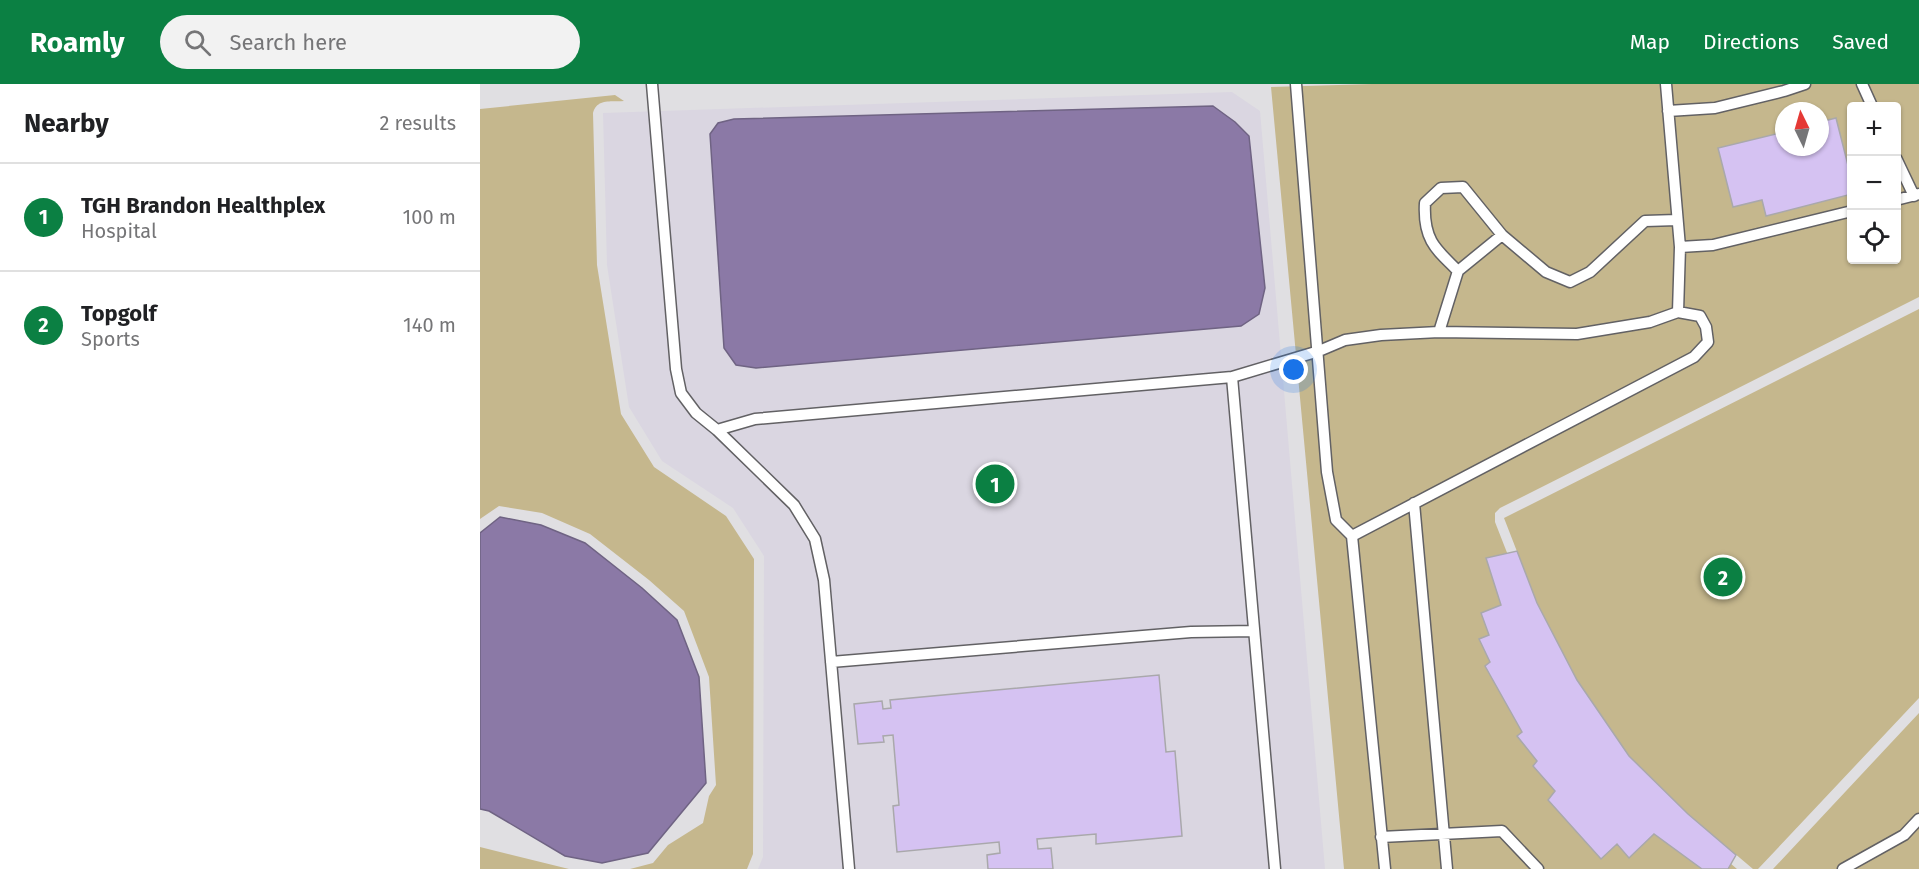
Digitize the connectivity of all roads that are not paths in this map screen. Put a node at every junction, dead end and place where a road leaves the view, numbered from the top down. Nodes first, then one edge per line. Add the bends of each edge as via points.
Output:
1 (652, 84) edge
2 (1296, 84) edge
3 (1666, 84) edge
4 (1804, 84) edge
5 (1862, 84) edge
6 (1870, 102) edge
7 (1668, 111) junction
8 (1901, 167) edge
9 (1916, 195) edge
10 (1901, 199) edge
11 (1847, 212) edge
12 (1677, 220) junction
13 (1502, 235) junction
14 (1680, 247) junction
15 (1458, 271) junction
16 (1678, 312) junction
17 (1439, 332) junction
18 (1319, 351) junction
19 (1232, 377) junction
20 (717, 430) junction
21 (1414, 503) junction
22 (1352, 536) junction
23 (1254, 631) junction
24 (831, 662) junction
25 (1919, 819) edge
26 (1444, 834) junction
27 (1381, 837) junction
28 (849, 869) edge
29 (1275, 869) edge
30 (1385, 869) edge
31 (1447, 869) edge
32 (1538, 869) edge
33 (1843, 869) edge

1 - 20 lane via 675,369 681,393 696,413
2 - 18 lane
3 - 7 lane
4 - 7 lane via 1715,108
5 - 6 lane
7 - 12 lane
8 - 9 lane
9 - 10 lane
11 - 14 lane via 1713,245
12 - 13 lane via 1644,221 1590,272 1569,282 1546,272
12 - 14 lane
13 - 15 lane
13 - 15 lane via 1463,187 1441,188 1425,203 1424,221 1434,248
14 - 16 lane
15 - 17 lane
16 - 17 lane via 1650,322 1577,334
16 - 21 lane via 1700,316 1706,327 1708,342 1694,357
17 - 18 lane via 1381,334 1345,340
18 - 19 lane
18 - 22 lane via 1327,472 1336,520
19 - 20 lane via 755,419
19 - 23 lane
20 - 24 lane via 795,505 815,539 824,580
21 - 22 lane
21 - 26 lane
22 - 27 lane
23 - 24 lane via 1191,632
23 - 29 lane
24 - 28 lane
25 - 33 lane via 1904,835
26 - 27 lane
26 - 31 lane
26 - 32 lane via 1502,831
27 - 30 lane

